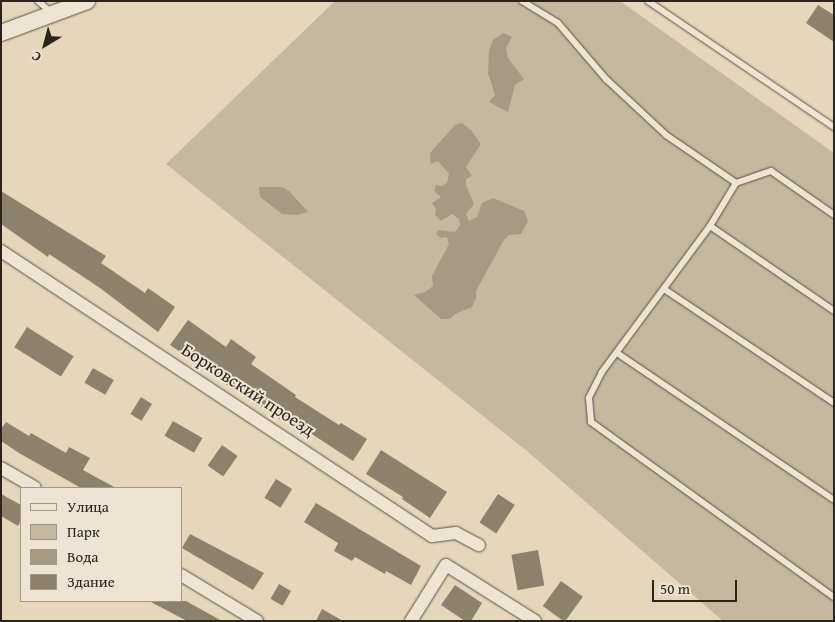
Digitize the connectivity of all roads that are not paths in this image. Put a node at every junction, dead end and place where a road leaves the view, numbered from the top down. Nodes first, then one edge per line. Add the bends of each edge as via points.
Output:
1 (38, 1) edge
2 (87, 1) edge
3 (522, 1) edge
4 (648, 1) edge
5 (49, 7) edge
6 (1, 33) edge
7 (834, 127) edge
8 (736, 183) junction
9 (834, 215) edge
10 (710, 226) junction
11 (1, 251) edge
12 (664, 289) junction
13 (834, 311) edge
14 (617, 353) junction
15 (834, 403) edge
16 (1, 468) edge
17 (33, 487) edge
18 (834, 500) edge
19 (479, 545) dead end
20 (182, 577) edge
21 (834, 597) edge
22 (257, 621) edge
23 (411, 621) edge
24 (535, 621) edge

1 - 5 lane
2 - 5 street
3 - 8 lane via 558,23 606,79 666,135
4 - 7 lane
5 - 6 street
8 - 9 lane via 771,170
8 - 10 lane
10 - 12 lane
10 - 13 lane
11 - 19 street, Борковский проезд via 432,536 456,533
12 - 14 lane
12 - 15 lane
14 - 18 lane
14 - 21 lane via 602,372 589,398 591,422
16 - 17 street
20 - 22 street
23 - 24 street via 446,565

